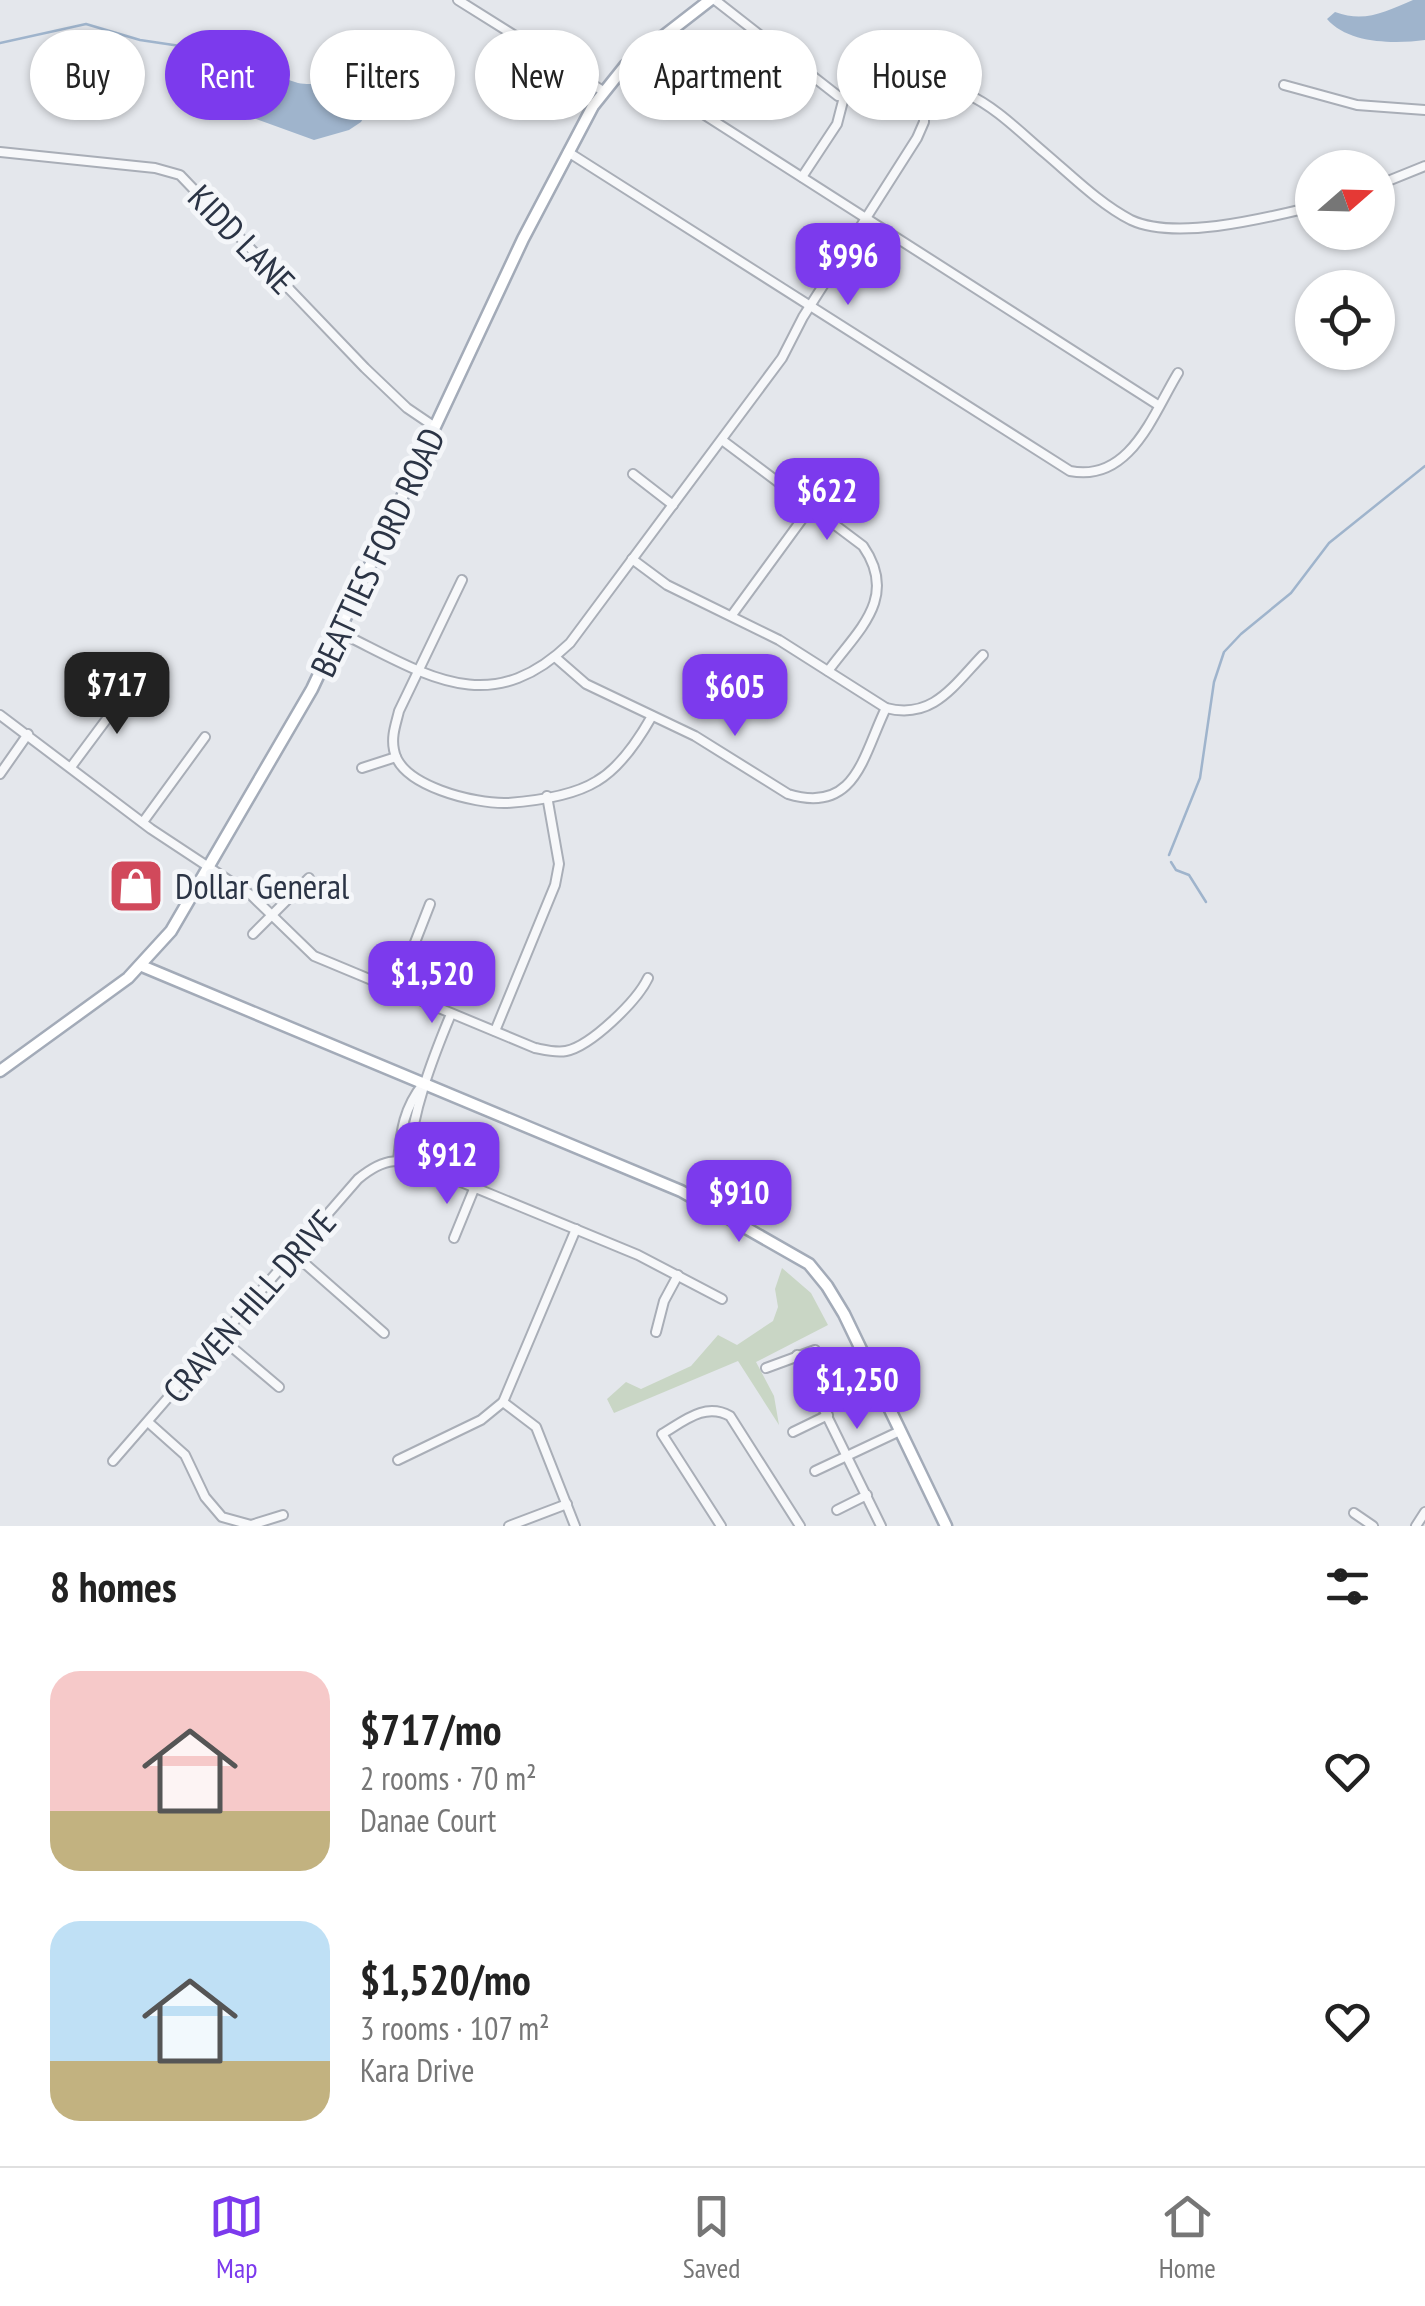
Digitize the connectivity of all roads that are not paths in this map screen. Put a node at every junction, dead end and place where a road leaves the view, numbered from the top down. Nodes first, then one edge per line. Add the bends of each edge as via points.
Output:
1 (458, 0) edge
2 (712, 0) edge
3 (1284, 85) dead end
4 (603, 91) junction
5 (837, 93) edge
6 (982, 104) edge
7 (1425, 110) edge
8 (713, 120) edge
9 (837, 120) edge
10 (922, 120) edge
11 (0, 152) edge
12 (568, 152) junction
13 (1425, 166) edge
14 (802, 177) junction
15 (1395, 179) edge
16 (1295, 210) edge
17 (866, 218) junction
18 (810, 306) junction
19 (1178, 373) dead end
20 (1158, 406) junction
21 (435, 427) junction
22 (722, 440) junction
23 (632, 474) dead end
24 (673, 505) junction
25 (811, 507) junction
26 (632, 559) junction
27 (462, 580) dead end
28 (732, 615) junction
29 (339, 632) junction
30 (983, 655) dead end
31 (554, 657) junction
32 (420, 671) junction
33 (828, 671) junction
34 (132, 685) dead end
35 (886, 708) junction
36 (0, 716) edge
37 (652, 716) junction
38 (28, 734) junction
39 (205, 737) dead end
40 (396, 757) junction
41 (71, 767) junction
42 (362, 768) dead end
43 (0, 774) edge
44 (546, 796) junction
45 (143, 822) junction
46 (209, 870) junction
47 (309, 878) dead end
48 (430, 904) dead end
49 (272, 916) junction
50 (253, 934) dead end
51 (142, 966) junction
52 (648, 978) dead end
53 (396, 991) junction
54 (451, 1014) junction
55 (495, 1032) junction
56 (0, 1071) edge
57 (424, 1084) junction
58 (403, 1161) junction
59 (474, 1189) junction
60 (576, 1229) junction
61 (454, 1238) dead end
62 (294, 1254) junction
63 (678, 1275) junction
64 (722, 1300) dead end
65 (656, 1332) dead end
66 (384, 1333) dead end
67 (222, 1338) junction
68 (815, 1350) dead end
69 (797, 1356) junction
70 (766, 1368) dead end
71 (278, 1387) dead end
72 (503, 1402) junction
73 (828, 1416) junction
74 (148, 1422) junction
75 (900, 1430) junction
76 (793, 1432) dead end
77 (848, 1455) junction
78 (398, 1460) dead end
79 (113, 1461) dead end
80 (814, 1471) dead end
81 (866, 1495) junction
82 (567, 1504) junction
83 (836, 1510) dead end
84 (1425, 1512) edge
85 (1354, 1514) dead end
86 (284, 1515) dead end
87 (509, 1526) edge
88 (575, 1526) edge
89 (721, 1526) edge
90 (800, 1526) edge
91 (882, 1526) edge
92 (946, 1526) edge
93 (1373, 1526) edge
94 (1416, 1526) edge

1 - 4 street
2 - 4 main road, BEATTIES FORD ROAD via 632,60
2 - 5 street
3 - 7 street via 1357,105
4 - 12 main road, BEATTIES FORD ROAD
6 - 16 street via 1137,222 1227,225
8 - 14 street
9 - 14 street
10 - 17 street
11 - 21 street, KIDD LANE via 180,175 365,368
12 - 18 street
12 - 21 main road, BEATTIES FORD ROAD
13 - 15 street
14 - 17 street
17 - 18 street
17 - 20 street
18 - 20 street via 1076,472 1121,462
18 - 22 street via 782,358
19 - 20 street
21 - 29 main road, BEATTIES FORD ROAD
22 - 24 street
22 - 25 street
23 - 24 street
24 - 26 street
25 - 28 street
25 - 33 street via 863,546 879,580 870,614
26 - 28 street via 667,585
26 - 31 street
27 - 32 street
28 - 33 street
29 - 32 street
29 - 46 main road, BEATTIES FORD ROAD
30 - 35 street via 932,705 902,712
31 - 32 street via 528,675 496,684 456,684
31 - 37 street via 586,684
32 - 40 street via 399,711
33 - 35 street
34 - 41 street
35 - 37 street via 854,779 816,800 788,794
36 - 38 street
37 - 44 street via 618,765 599,780
38 - 41 street
38 - 43 street
39 - 45 street
40 - 42 street
40 - 44 street via 413,779 432,788 492,802
41 - 45 street
44 - 55 street via 559,864 555,885
45 - 46 street
46 - 49 street
46 - 51 main road, BEATTIES FORD ROAD
47 - 49 street
48 - 53 street
49 - 50 street
49 - 53 street via 314,956
51 - 56 main road, BEATTIES FORD ROAD
51 - 57 main road
52 - 55 street via 589,1040 569,1051 535,1048
53 - 54 street
54 - 55 street
54 - 57 street
57 - 58 street via 403,1120
57 - 75 main road via 681,1191 810,1264 844,1314
58 - 59 street
58 - 62 street, CRAVEN HILL DRIVE via 375,1166 358,1179
59 - 60 street
59 - 61 street
60 - 63 street
60 - 72 street
62 - 66 street
62 - 67 street, CRAVEN HILL DRIVE
63 - 64 street
63 - 65 street
67 - 71 street
67 - 74 street, CRAVEN HILL DRIVE
68 - 69 street
69 - 70 street
69 - 73 street
72 - 78 street via 481,1420
72 - 82 street via 536,1428
73 - 76 street
73 - 77 street
74 - 79 street, CRAVEN HILL DRIVE
74 - 86 street via 186,1455 222,1517 250,1526
75 - 77 street
75 - 92 main road
77 - 80 street
77 - 81 street
81 - 83 street
81 - 91 street
82 - 87 street
82 - 88 street
84 - 94 street
85 - 93 street
89 - 90 street via 662,1434 712,1410 730,1416

